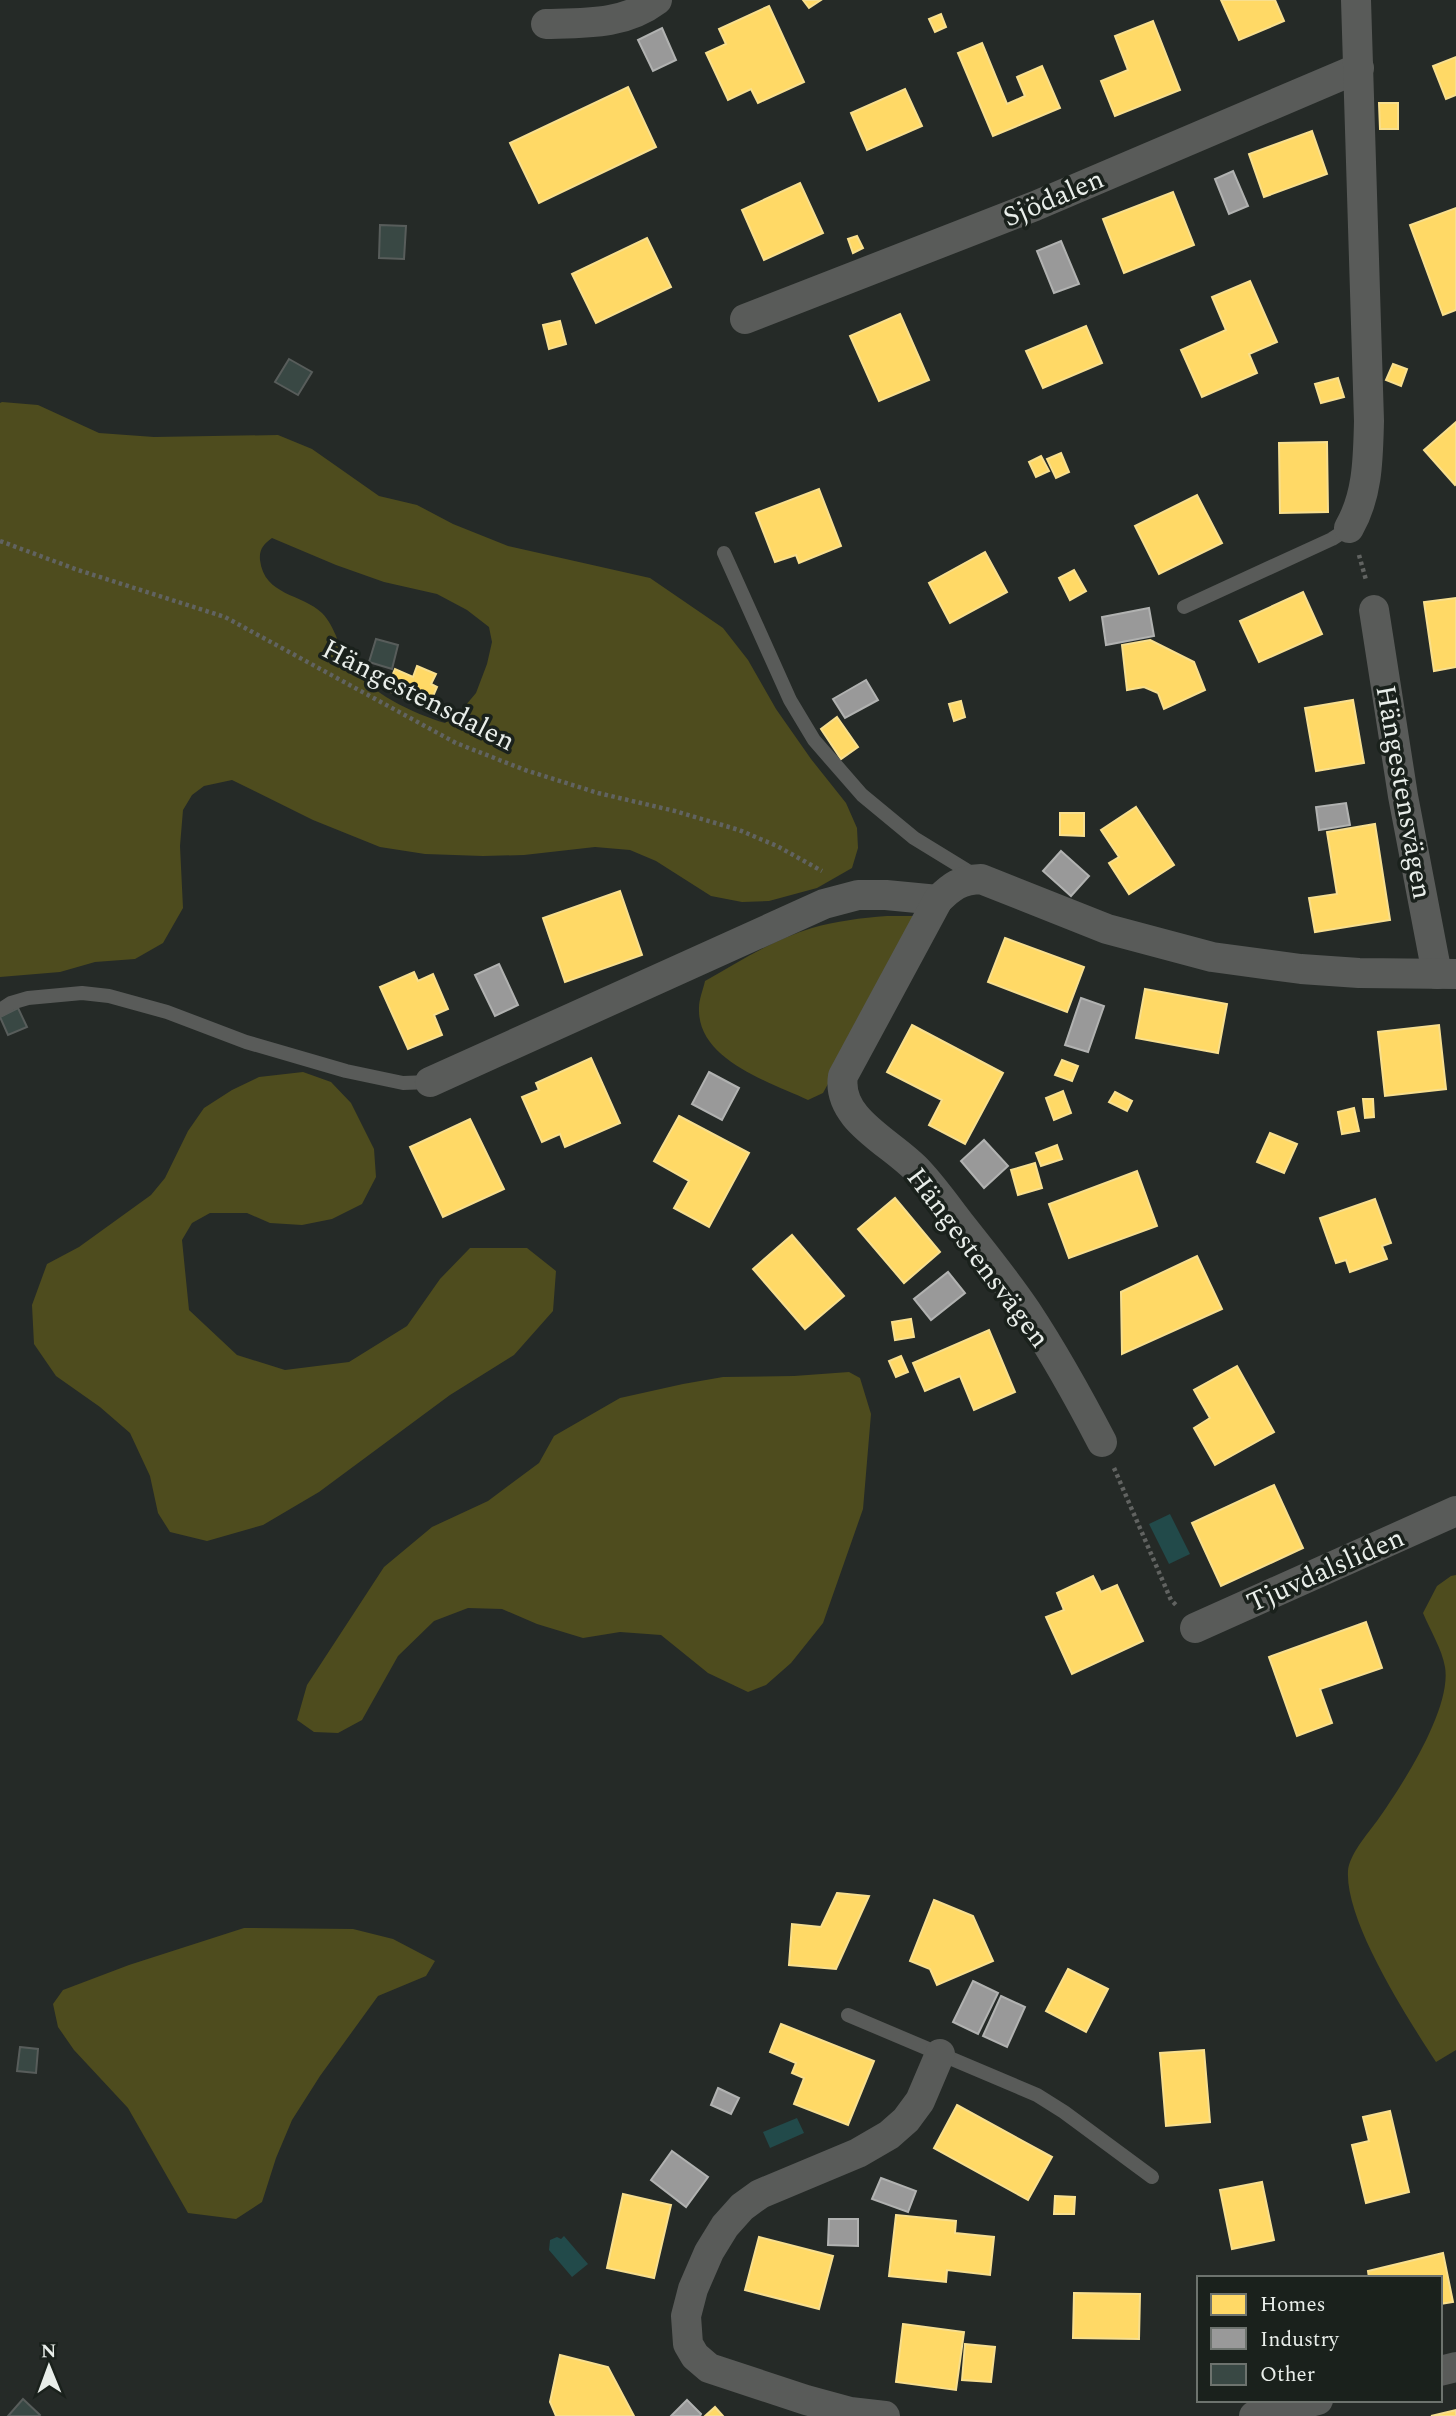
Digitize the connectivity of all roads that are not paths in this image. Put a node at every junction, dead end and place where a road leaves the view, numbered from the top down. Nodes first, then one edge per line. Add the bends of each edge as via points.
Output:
1 (657, 0) edge
2 (1356, 0) edge
3 (546, 24) dead end
4 (1359, 68) junction
5 (745, 319) dead end
6 (1349, 528) joint
7 (724, 553) dead end
8 (1184, 607) dead end
9 (1374, 610) road end
10 (981, 879) junction
11 (938, 901) junction
12 (1447, 974) edge
13 (0, 1010) edge
14 (430, 1082) joint
15 (1102, 1442) road end
16 (1456, 1511) edge
17 (1195, 1628) road end
18 (848, 2015) dead end
19 (940, 2054) junction
20 (1152, 2177) dead end
21 (1310, 2402) edge
22 (885, 2416) edge
23 (1254, 2416) edge

1 - 3 street via 633,16
2 - 4 street
4 - 5 street, Sjödalen via 1035,206
4 - 6 street via 1369,421 1365,486
6 - 8 lane
7 - 10 lane via 790,700 814,740 862,796 914,838
9 - 12 street, Hängestensvägen via 1403,796
10 - 11 street, Hängestensvägen via 953,885
10 - 12 street, Hängestensvägen via 1107,929 1212,957 1301,970
11 - 14 street via 858,895 824,904
11 - 15 street, Hängestensvägen via 844,1076 844,1100 865,1126 919,1172 1027,1311
13 - 14 lane via 28,998 82,993 109,996 346,1071 403,1083
16 - 17 street, Tjuvdalsliden
18 - 19 lane
19 - 20 lane via 1037,2095
19 - 22 street via 920,2101 889,2135 760,2194 742,2207 709,2252 686,2316 688,2344 709,2368 806,2400
21 - 23 street

